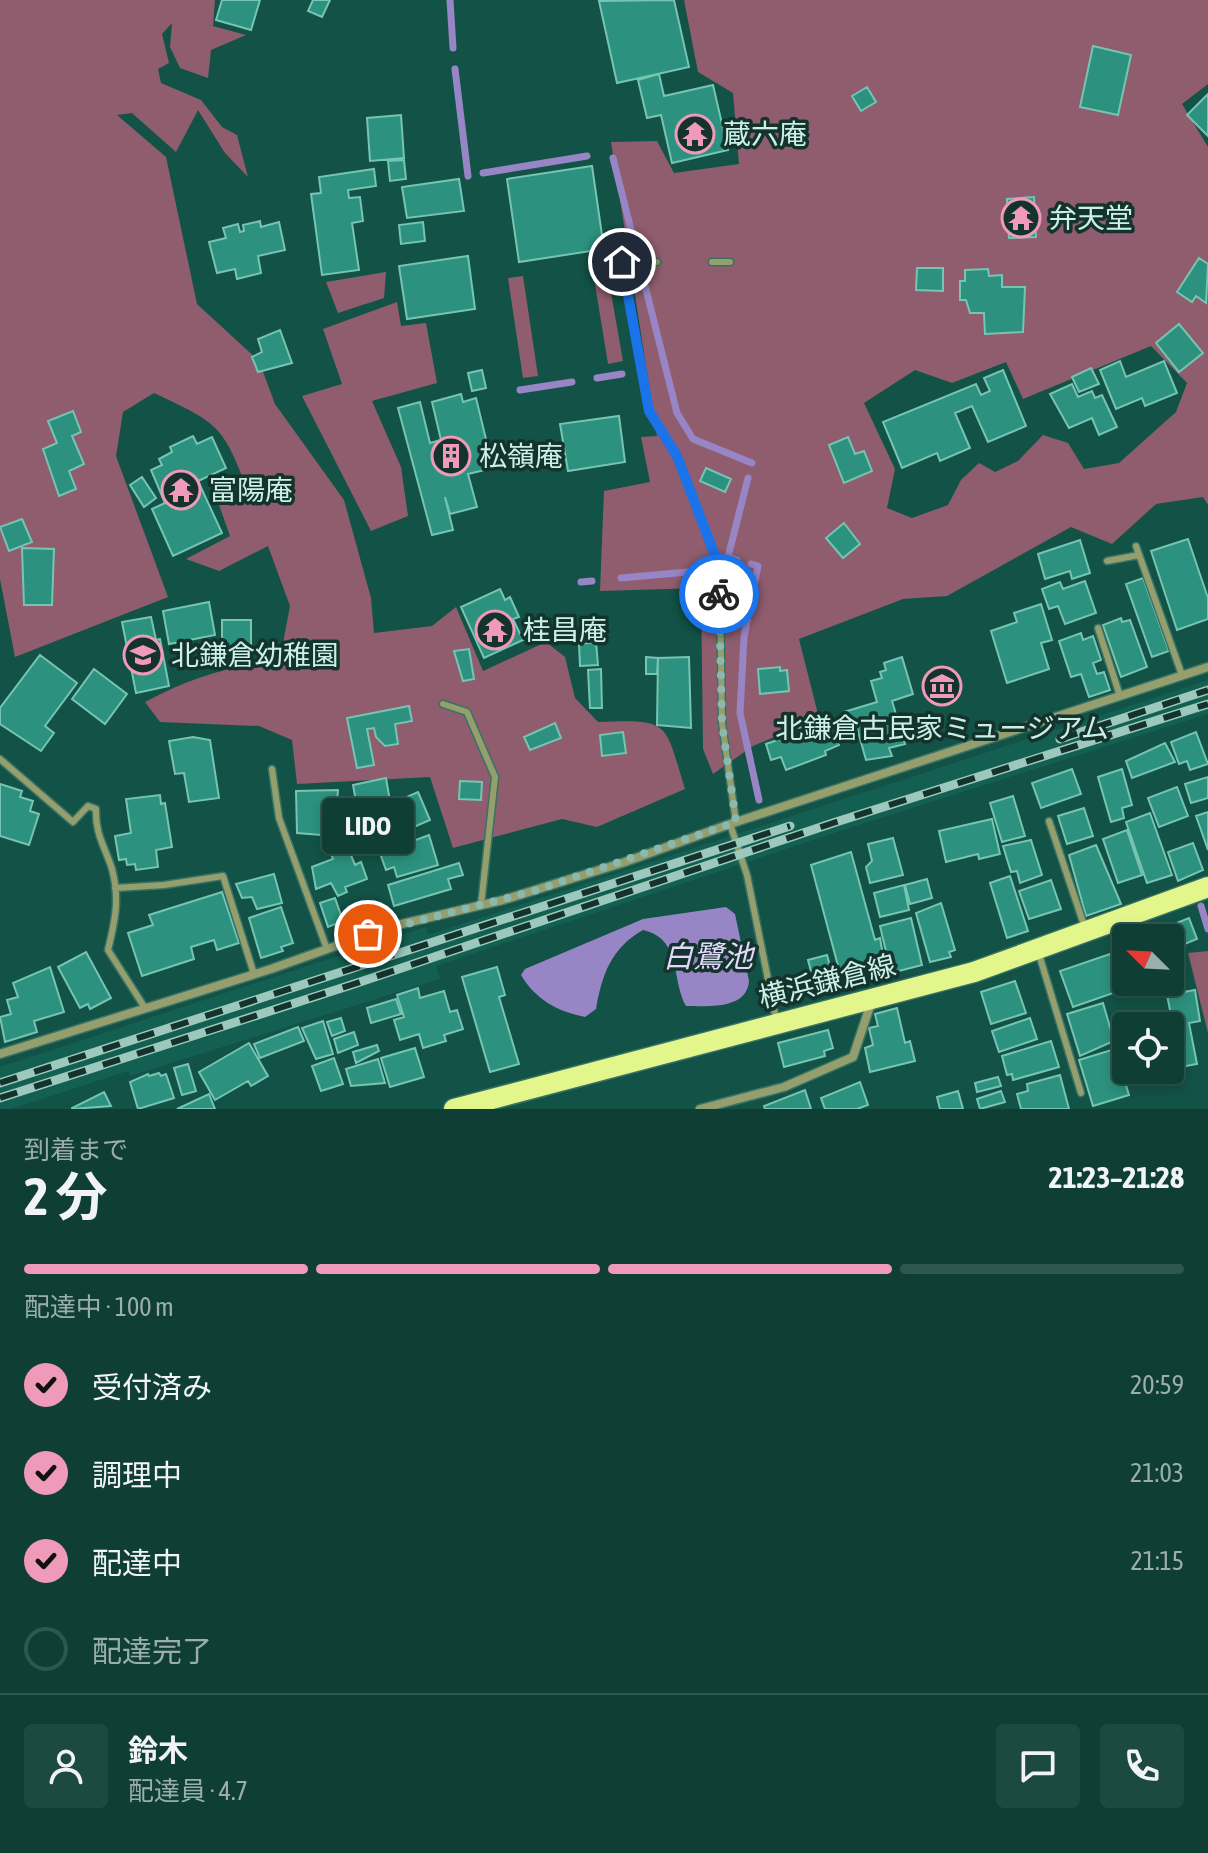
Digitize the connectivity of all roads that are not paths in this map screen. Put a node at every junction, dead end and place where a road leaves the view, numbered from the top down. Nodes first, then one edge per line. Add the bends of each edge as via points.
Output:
1 (657, 262) dead end
2 (712, 262) dead end
3 (730, 262) dead end
4 (1136, 546) dead end
5 (1139, 555) junction
6 (1107, 561) dead end
7 (1098, 628) dead end
8 (1208, 667) edge
9 (1182, 675) junction
10 (1120, 696) junction
11 (443, 704) dead end
12 (0, 759) edge
13 (272, 769) dead end
14 (1049, 821) dead end
15 (733, 823) junction
16 (1208, 887) edge
17 (115, 888) junction
18 (481, 905) junction
19 (1086, 932) junction
20 (327, 949) junction
21 (1037, 949) junction
22 (254, 974) junction
23 (872, 998) junction
24 (145, 1008) junction
25 (776, 1022) junction
26 (0, 1054) edge
27 (1081, 1093) dead end
28 (461, 1108) edge
29 (700, 1109) edge

1 - 15 lane via 622,262 649,411 677,456 714,553
2 - 3 lane
4 - 5 lane
5 - 6 lane
5 - 9 lane
7 - 10 lane
8 - 9 street
9 - 10 street
10 - 15 street
11 - 18 lane via 467,712 495,777
12 - 17 lane via 73,822 88,806 96,809 95,830
13 - 20 lane via 279,818
14 - 19 lane
15 - 18 street
15 - 25 lane
16 - 19 main road, 横浜鎌倉線
17 - 22 lane via 223,876
17 - 24 lane via 118,907 108,950
18 - 20 street via 389,927
19 - 21 main road, 横浜鎌倉線
20 - 22 street
21 - 23 main road, 横浜鎌倉線 via 974,972
21 - 27 lane
22 - 24 street
23 - 25 main road, 横浜鎌倉線
23 - 29 street via 853,1057 784,1087
24 - 26 street
25 - 28 main road, 横浜鎌倉線

